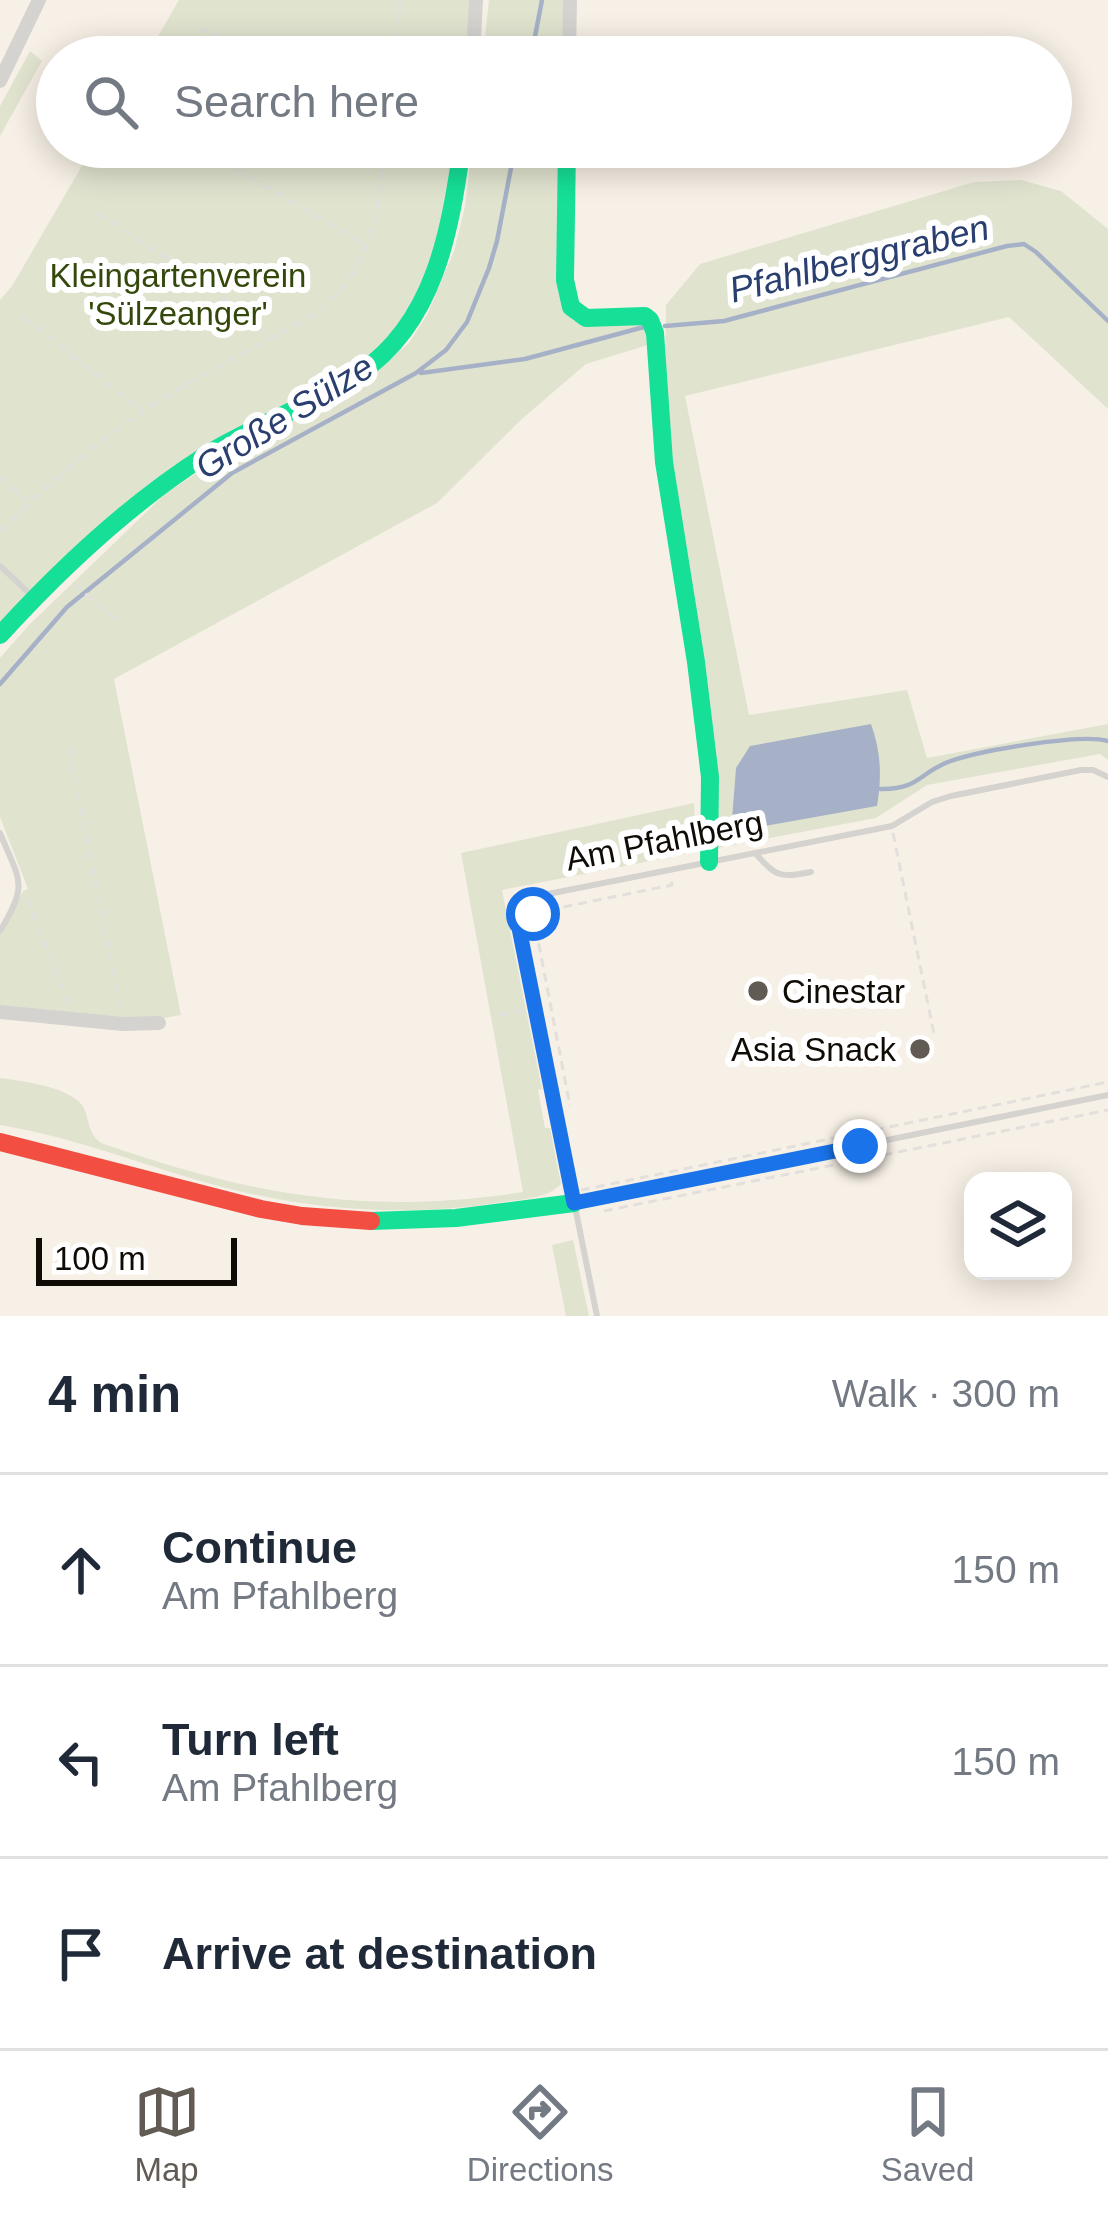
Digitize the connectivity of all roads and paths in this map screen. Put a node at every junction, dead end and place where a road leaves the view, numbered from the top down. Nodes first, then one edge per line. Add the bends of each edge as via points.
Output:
1 (39, 0) edge
2 (400, 0) edge
3 (476, 0) edge
4 (570, 0) edge
5 (199, 28) dead end
6 (218, 36) edge
7 (399, 36) edge
8 (474, 36) edge
9 (569, 36) edge
10 (0, 81) edge
11 (234, 168) edge
12 (383, 168) edge
13 (459, 168) edge
14 (567, 168) edge
15 (98, 213) dead end
16 (368, 246) junction
17 (23, 316) dead end
18 (270, 338) junction
19 (143, 412) junction
20 (0, 477) edge
21 (29, 502) junction
22 (0, 531) edge
23 (0, 566) edge
24 (71, 582) dead end
25 (34, 597) junction
26 (118, 621) dead end
27 (0, 635) edge
28 (69, 748) dead end
29 (1108, 777) edge
30 (892, 826) junction
31 (0, 832) edge
32 (755, 853) junction
33 (710, 862) junction
34 (669, 870) junction
35 (811, 872) dead end
36 (17, 874) junction
37 (531, 901) junction
38 (533, 914) junction
39 (520, 916) junction
40 (0, 931) edge
41 (535, 1009) junction
42 (0, 1012) edge
43 (500, 1016) dead end
44 (74, 1018) junction
45 (159, 1023) dead end
46 (123, 1024) junction
47 (934, 1034) dead end
48 (1108, 1082) edge
49 (1108, 1095) edge
50 (570, 1106) dead end
51 (1108, 1110) edge
52 (0, 1142) edge
53 (573, 1198) junction
54 (604, 1210) dead end
55 (597, 1316) edge

1 - 10 street
2 - 7 path
3 - 8 street
4 - 9 street
5 - 6 path
11 - 16 path
12 - 16 path
13 - 25 street via 435,276 389,348 358,374 167,480
14 - 33 street via 571,307 586,318 645,316 655,332 664,462 710,778
15 - 18 path via 210,286
16 - 18 path via 328,303
17 - 19 path
18 - 19 path
19 - 21 path
20 - 21 path
21 - 22 path
23 - 25 lane
24 - 26 path
25 - 27 street
28 - 46 path
29 - 30 lane, Am Pfahlberg via 1082,770 951,796
30 - 32 lane, Am Pfahlberg
30 - 47 path
31 - 36 lane
32 - 33 lane, Am Pfahlberg
32 - 35 lane via 777,875
33 - 34 lane, Am Pfahlberg
34 - 37 lane, Am Pfahlberg
34 - 38 path via 671,885
36 - 40 lane via 19,896
36 - 44 path
37 - 38 path
37 - 39 lane, Am Pfahlberg
38 - 39 path
38 - 50 path
39 - 41 lane
41 - 43 path
41 - 53 lane
42 - 44 street
44 - 46 street
45 - 46 street
48 - 53 path
49 - 53 lane
51 - 54 path
52 - 53 street via 226,1201 349,1221 454,1221
53 - 55 lane

